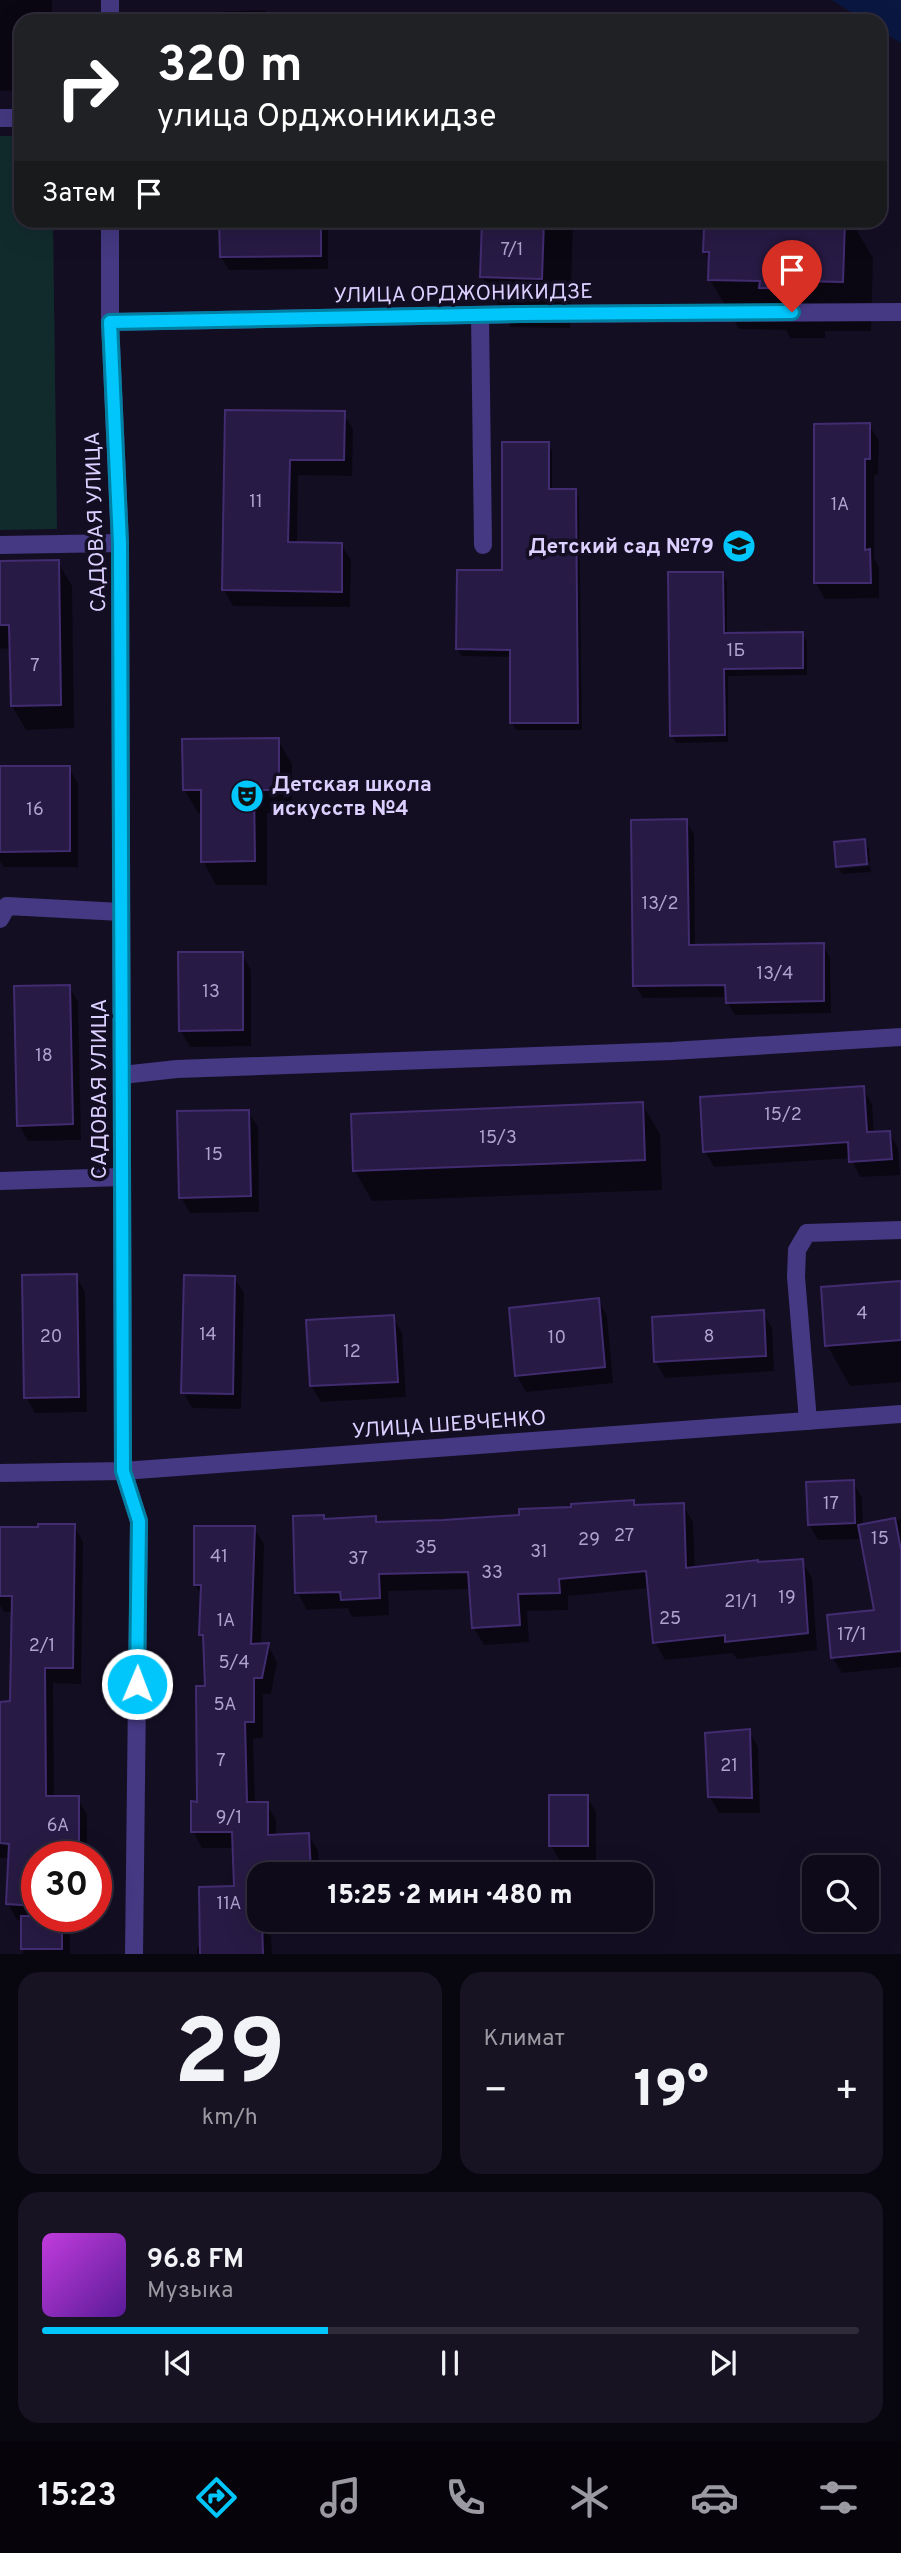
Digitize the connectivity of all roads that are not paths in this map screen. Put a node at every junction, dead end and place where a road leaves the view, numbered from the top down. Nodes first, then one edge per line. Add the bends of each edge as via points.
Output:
1 (110, 228) edge
2 (901, 312) edge
3 (480, 315) junction
4 (110, 322) junction
5 (120, 543) junction
6 (0, 545) edge
7 (484, 545) dead end
8 (121, 912) junction
9 (0, 919) edge
10 (901, 1037) edge
11 (122, 1075) junction
12 (122, 1177) junction
13 (0, 1181) edge
14 (901, 1230) edge
15 (901, 1414) edge
16 (808, 1421) junction
17 (123, 1471) junction
18 (0, 1473) edge
19 (134, 1954) edge

1 - 4 street, САДОВАЯ УЛИЦА
2 - 3 street, УЛИЦА ОРДЖОНИКИДЗЕ
3 - 4 street, УЛИЦА ОРДЖОНИКИДЗЕ
3 - 7 street
4 - 5 street, САДОВАЯ УЛИЦА
5 - 6 street
5 - 8 street, САДОВАЯ УЛИЦА
8 - 9 street via 7,906
8 - 11 street, САДОВАЯ УЛИЦА
10 - 11 street
11 - 12 street, САДОВАЯ УЛИЦА
12 - 13 street
12 - 17 street, САДОВАЯ УЛИЦА
14 - 16 street via 807,1233 797,1250
15 - 16 street, УЛИЦА ШЕВЧЕНКО
16 - 17 street, УЛИЦА ШЕВЧЕНКО
17 - 18 street, УЛИЦА ШЕВЧЕНКО
17 - 19 street, САДОВАЯ УЛИЦА via 139,1521

